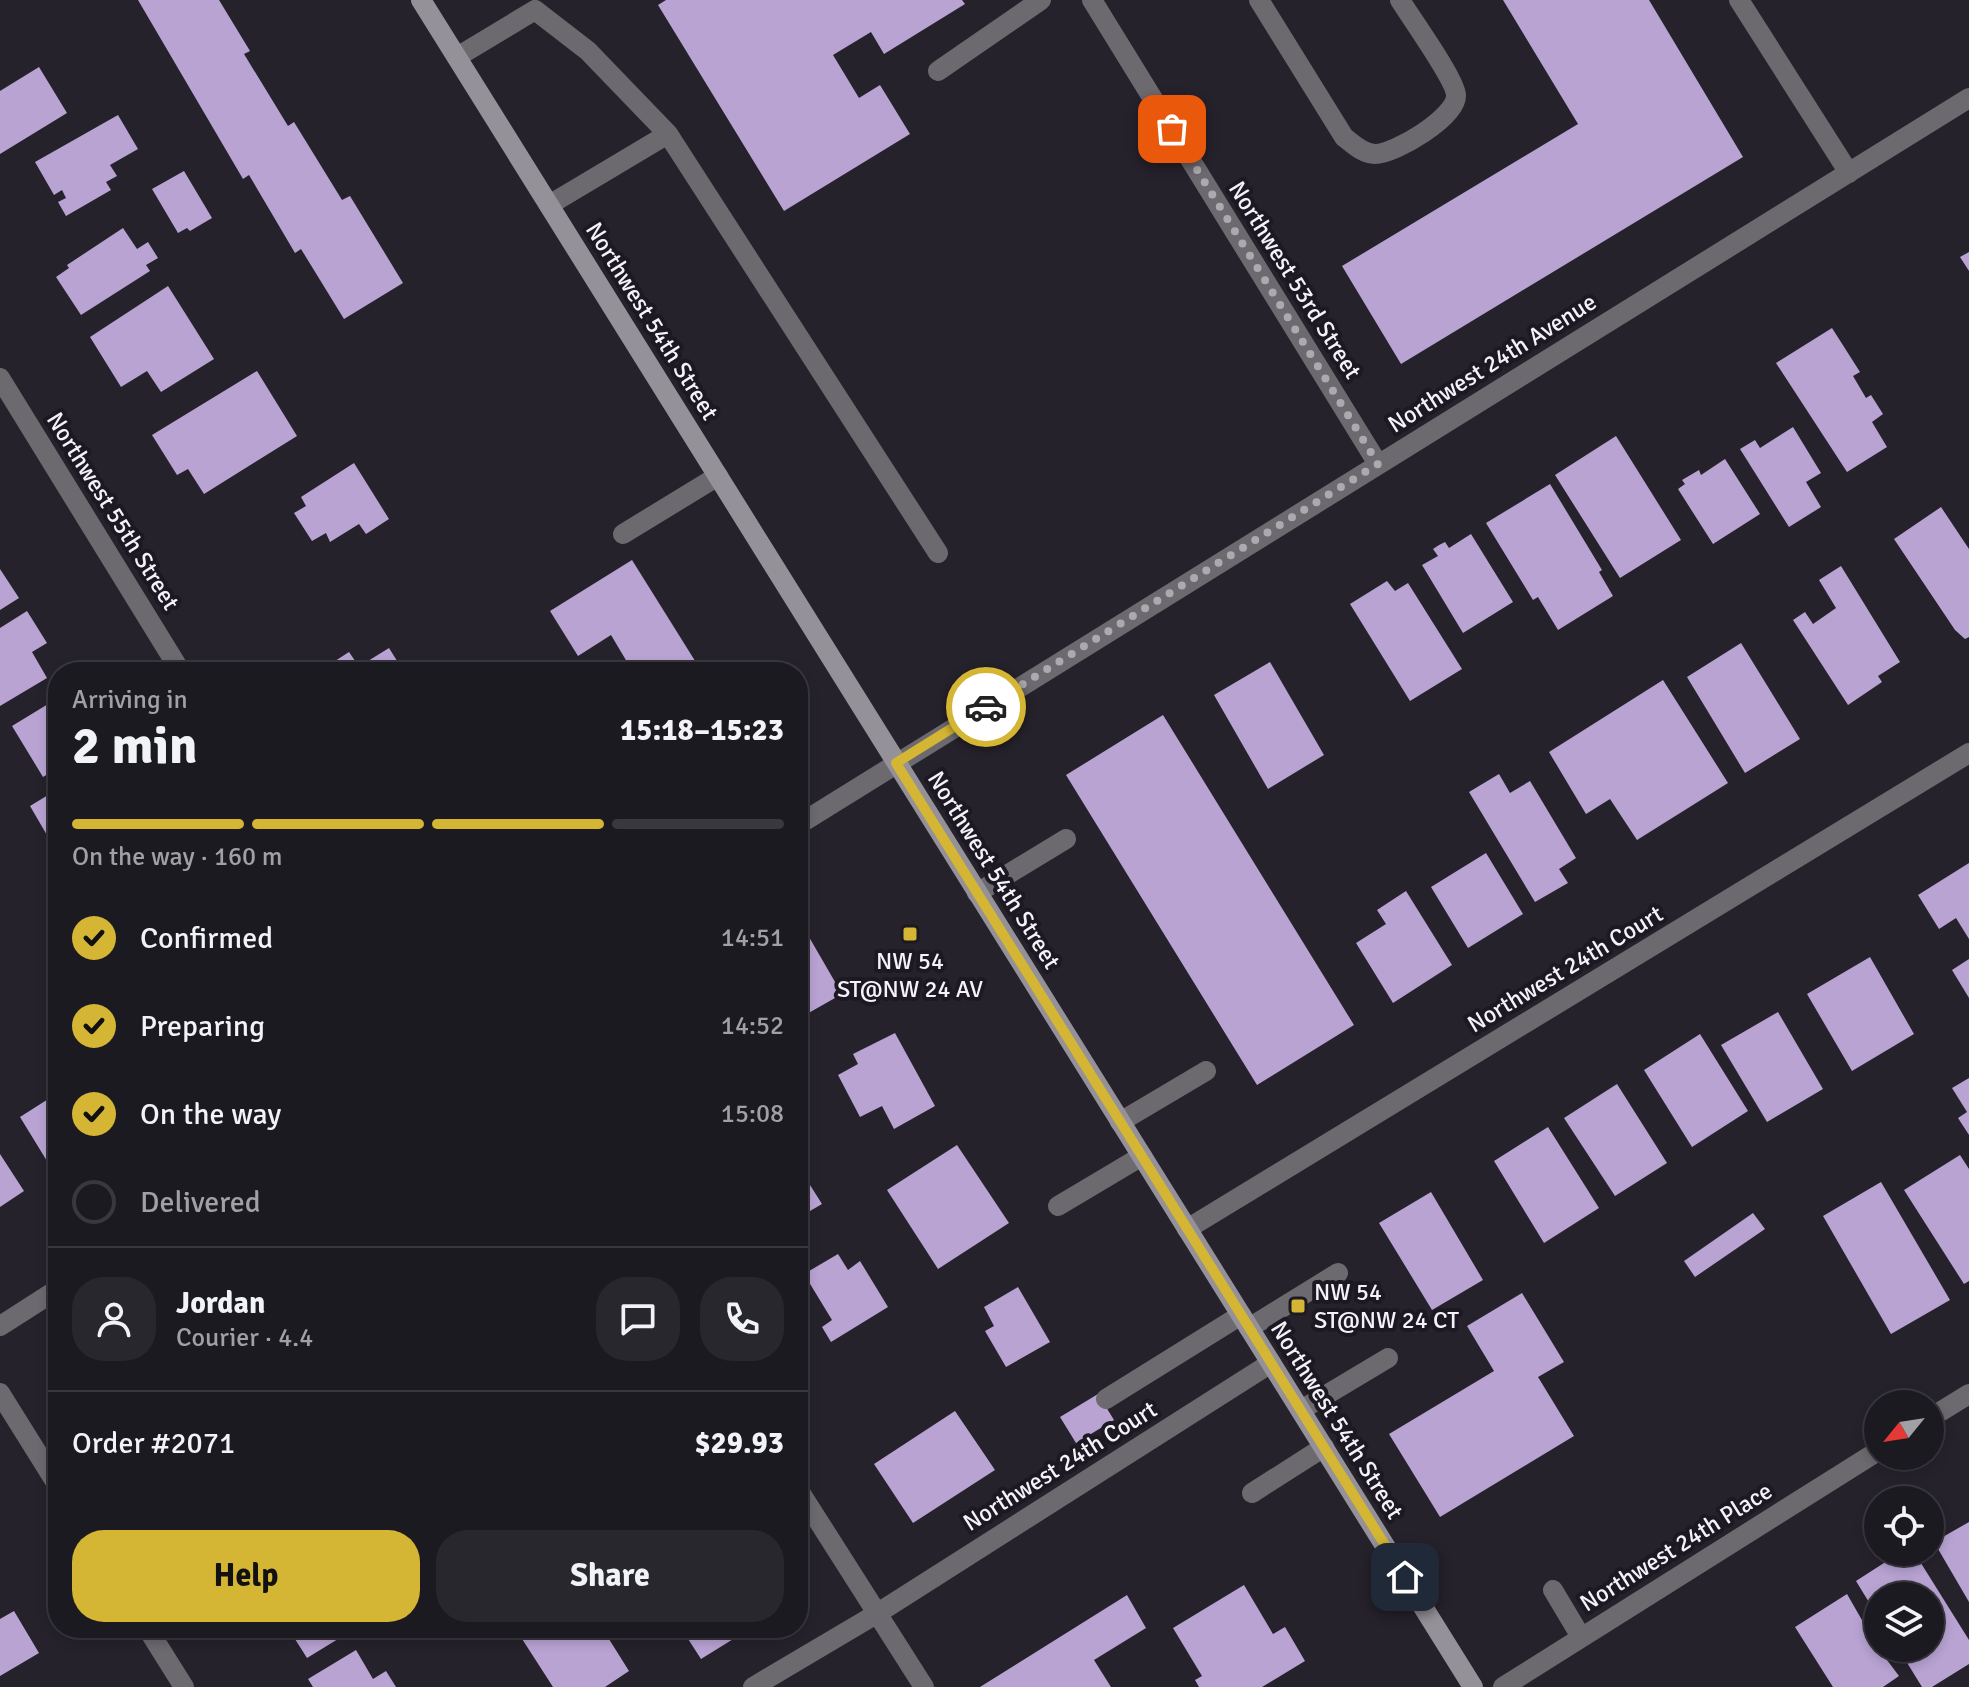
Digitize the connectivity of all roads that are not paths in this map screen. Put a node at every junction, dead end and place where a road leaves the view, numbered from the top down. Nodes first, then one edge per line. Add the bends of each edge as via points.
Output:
1 (421, 0) edge
2 (1041, 0) edge
3 (1092, 0) edge
4 (1259, 0) edge
5 (1400, 0) edge
6 (1739, 0) edge
7 (457, 57) junction
8 (938, 71) dead end
9 (1969, 98) edge
10 (668, 134) junction
11 (1849, 173) junction
12 (549, 205) junction
13 (0, 378) edge
14 (1378, 464) junction
15 (718, 476) junction
16 (623, 534) dead end
17 (938, 553) dead end
18 (175, 662) edge
19 (1969, 753) edge
20 (896, 763) junction
21 (808, 819) edge
22 (1066, 839) dead end
23 (977, 893) junction
24 (1206, 1071) dead end
25 (1120, 1122) junction
26 (1142, 1156) junction
27 (1058, 1206) dead end
28 (1187, 1229) junction
29 (1338, 1273) dead end
30 (48, 1295) edge
31 (1245, 1321) junction
32 (0, 1326) edge
33 (1388, 1358) dead end
34 (1271, 1363) junction
35 (0, 1393) edge
36 (1969, 1394) edge
37 (1106, 1399) dead end
38 (1944, 1409) edge
39 (1301, 1410) junction
40 (1324, 1447) junction
41 (1864, 1460) edge
42 (48, 1470) edge
43 (1252, 1493) dead end
44 (808, 1504) edge
45 (1553, 1590) dead end
46 (878, 1613) junction
47 (1581, 1637) junction
48 (153, 1638) edge
49 (184, 1687) edge
50 (753, 1687) edge
51 (924, 1687) edge
52 (1473, 1687) edge
53 (1503, 1687) edge

1 - 7 main road, Northwest 54th Street
2 - 8 street
3 - 14 street, Northwest 53rd Street
4 - 5 street via 1344,137 1373,154 1388,152 1444,119 1455,105 1456,92
6 - 11 street
7 - 10 street via 535,10 588,51
7 - 12 main road, Northwest 54th Street
9 - 11 street, Northwest 24th Avenue
10 - 12 street
10 - 17 street
11 - 14 street, Northwest 24th Avenue
12 - 15 main road, Northwest 54th Street
13 - 18 street, Northwest 55th Street
14 - 20 street, Northwest 24th Avenue
15 - 16 street
15 - 20 main road, Northwest 54th Street
19 - 28 street, Northwest 24th Court
20 - 21 street, Northwest 24th Avenue
20 - 23 main road, Northwest 54th Street
22 - 23 street
23 - 25 main road, Northwest 54th Street
24 - 25 street
25 - 26 main road, Northwest 54th Street
26 - 27 street
26 - 28 main road, Northwest 54th Street
28 - 31 main road, Northwest 54th Street
29 - 31 street
30 - 32 street
31 - 34 main road, Northwest 54th Street
31 - 37 street
33 - 39 street
34 - 39 main road, Northwest 54th Street
34 - 46 street, Northwest 24th Court
35 - 42 street
36 - 38 street
39 - 40 main road, Northwest 54th Street
40 - 43 street
40 - 52 main road, Northwest 54th Street
41 - 47 street, Northwest 24th Place
44 - 46 street
45 - 47 street
46 - 50 street, Northwest 24th Court
46 - 51 street
47 - 53 street, Northwest 24th Place
48 - 49 street

